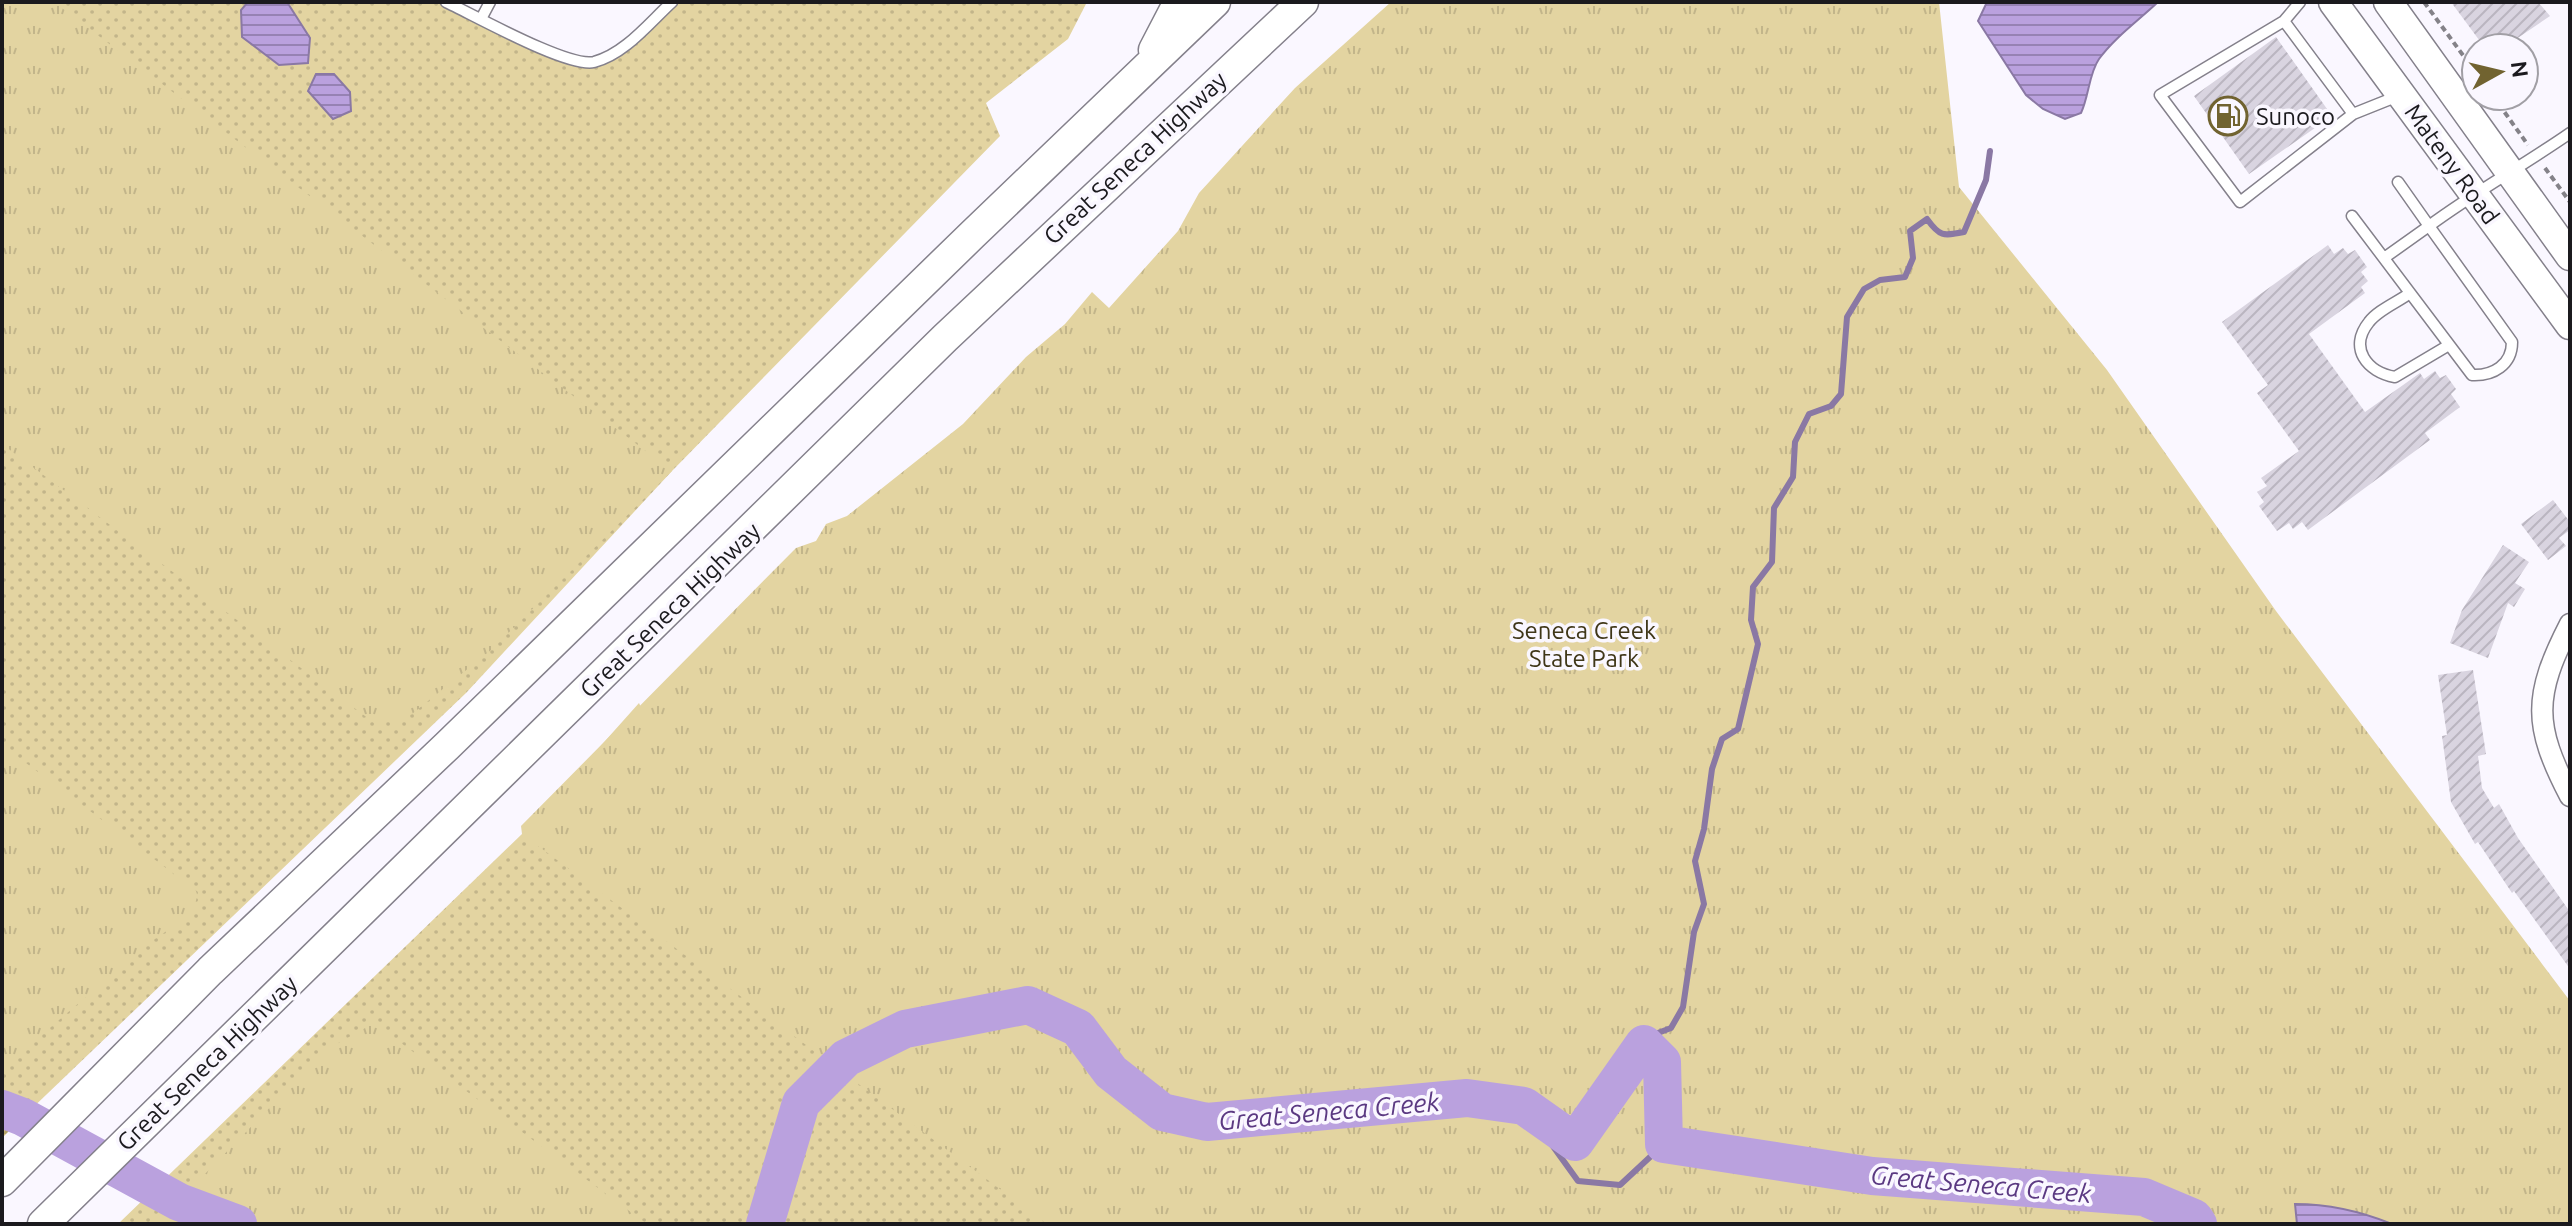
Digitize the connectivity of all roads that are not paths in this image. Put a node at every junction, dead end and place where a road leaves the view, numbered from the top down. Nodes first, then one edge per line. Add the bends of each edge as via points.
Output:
1 (446, 2) edge
2 (490, 2) edge
3 (672, 2) edge
4 (1179, 2) edge
5 (1215, 2) edge
6 (1303, 2) edge
7 (2300, 2) edge
8 (2333, 2) edge
9 (2388, 2) edge
10 (481, 19) junction
11 (2284, 21) junction
12 (1142, 72) junction
13 (2401, 95) junction
14 (2353, 114) junction
15 (2570, 133) edge
16 (2511, 173) junction
17 (2398, 182) dead end
18 (2473, 193) junction
19 (2352, 216) dead end
20 (2429, 226) junction
21 (2570, 256) edge
22 (2384, 258) junction
23 (2410, 293) junction
24 (2570, 325) edge
25 (2449, 345) junction
26 (2570, 624) edge
27 (2570, 796) edge
28 (2, 1181) edge
29 (43, 1224) edge

1 - 10 lane
2 - 10 lane
3 - 10 lane via 620,50 592,63 564,58
4 - 12 main road
5 - 12 main road
6 - 29 main road, Great Seneca Highway via 945,338
7 - 11 lane
8 - 13 street, Mateny Road
9 - 16 street, Mateny Road
11 - 14 lane
11 - 14 lane via 2160,95 2240,202
12 - 28 main road via 210,971
13 - 14 lane
13 - 18 street, Mateny Road
15 - 16 lane
16 - 18 lane
16 - 21 street, Mateny Road
17 - 20 lane
18 - 20 lane
18 - 24 street, Mateny Road
19 - 22 lane
20 - 22 lane
20 - 25 lane via 2512,342 2512,351 2492,373 2472,375
22 - 23 lane
23 - 25 lane
23 - 25 lane via 2370,320 2361,335 2369,367 2395,377
26 - 27 street via 2552,660 2540,710 2551,759

